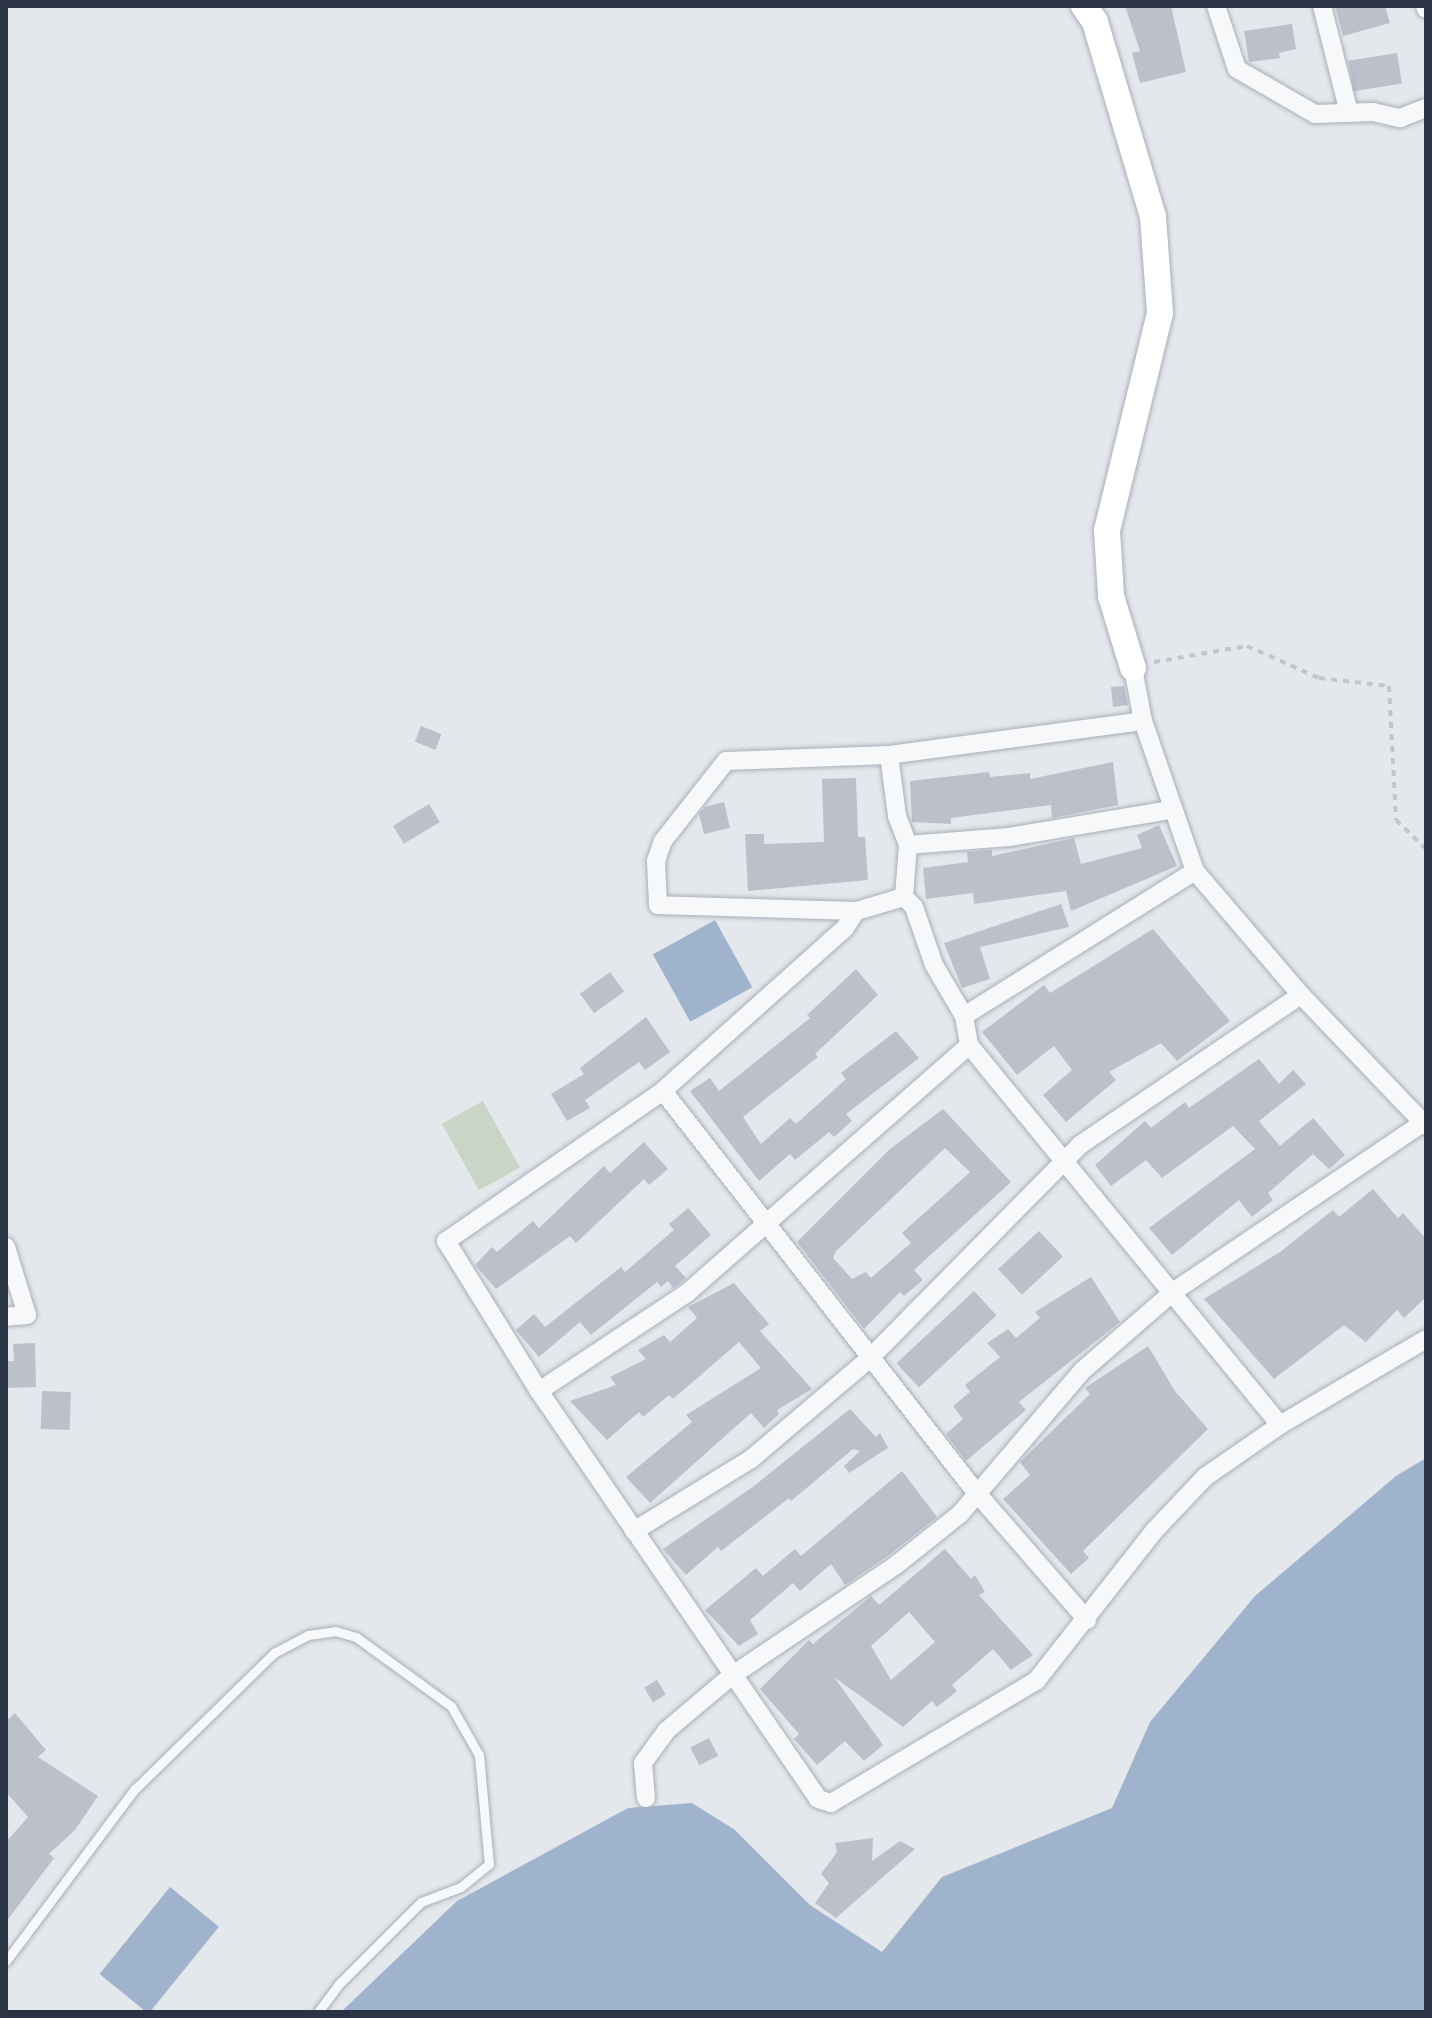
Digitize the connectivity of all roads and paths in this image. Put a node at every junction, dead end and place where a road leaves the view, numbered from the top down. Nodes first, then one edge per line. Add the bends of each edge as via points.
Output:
1 (1084, 6) edge
2 (1216, 6) edge
3 (1322, 6) edge
4 (1426, 108) edge
5 (1349, 113) junction
6 (1133, 668) junction
7 (1143, 721) junction
8 (889, 755) junction
9 (1171, 810) junction
10 (908, 845) junction
11 (1426, 849) edge
12 (1195, 871) junction
13 (904, 897) junction
14 (856, 911) junction
15 (1301, 995) junction
16 (964, 1016) junction
17 (969, 1045) junction
18 (663, 1091) junction
19 (1425, 1125) edge
20 (1068, 1160) junction
21 (767, 1226) junction
22 (6, 1247) edge
23 (1173, 1292) junction
24 (6, 1317) edge
25 (1426, 1339) edge
26 (870, 1358) junction
27 (539, 1391) junction
28 (1280, 1425) junction
29 (975, 1491) junction
30 (634, 1531) junction
31 (1087, 1620) junction
32 (730, 1677) junction
33 (646, 1798) dead end
34 (6, 1961) edge
35 (318, 2012) edge

1 - 6 main road via 1095,22 1153,217 1160,313 1107,530 1111,596
2 - 5 street via 1237,69 1315,114
3 - 5 street
4 - 5 street via 1400,118
6 - 7 street
6 - 11 path via 1247,646 1319,678 1389,686 1396,820
7 - 8 street
7 - 9 street
8 - 10 street via 897,816
8 - 14 street via 726,761 663,841 656,861 658,905
9 - 10 street via 1009,837
9 - 12 street
10 - 13 street
12 - 15 street
12 - 16 street
13 - 14 street
13 - 16 street via 914,907 934,965
14 - 18 street via 845,928
15 - 19 street
15 - 20 street via 1080,1145
16 - 17 street
17 - 20 street
17 - 21 street
18 - 21 street
18 - 27 street via 446,1241
19 - 23 street
20 - 23 street
20 - 26 street
21 - 26 street
21 - 27 street via 687,1293
22 - 24 street via 27,1315
23 - 28 street
23 - 29 street via 1082,1371
25 - 28 street
26 - 29 street
26 - 30 street via 751,1459
27 - 30 street
28 - 31 street via 1205,1477 1154,1531
29 - 31 street
29 - 32 street via 960,1514 896,1565
30 - 32 street
31 - 32 street via 1036,1681 831,1803 818,1799
32 - 33 street via 666,1731 643,1763
34 - 35 lane via 134,1790 274,1653 308,1635 335,1631 356,1637 451,1706 479,1755 489,1864 461,1887 421,1902

